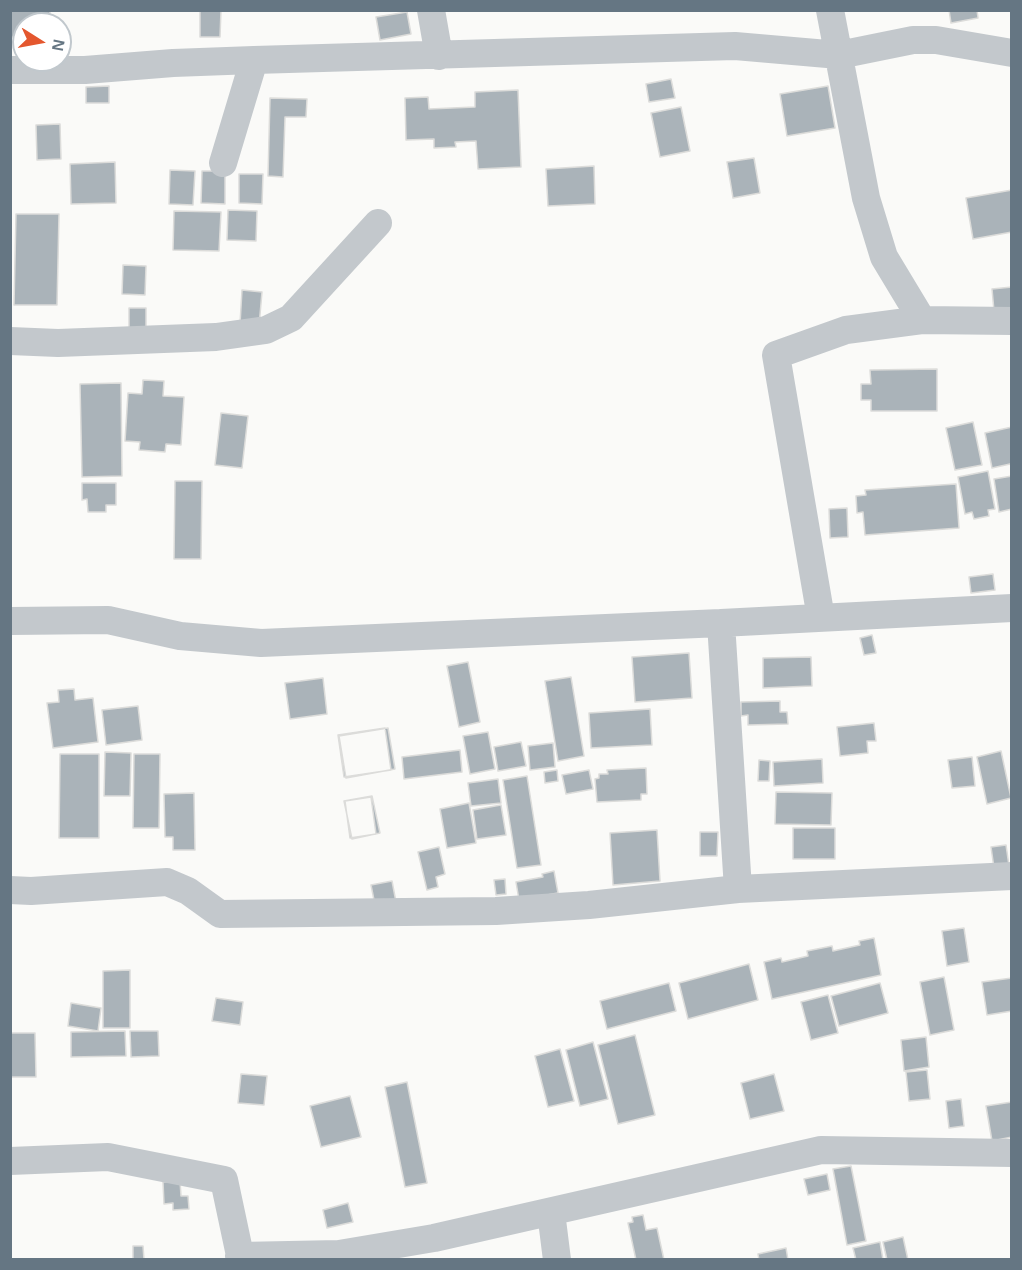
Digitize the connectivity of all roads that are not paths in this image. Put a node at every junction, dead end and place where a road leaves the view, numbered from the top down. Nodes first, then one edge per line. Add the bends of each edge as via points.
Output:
1 (431, 10) edge
2 (830, 10) edge
3 (1011, 53) edge
4 (839, 55) junction
5 (440, 56) junction
6 (254, 60) junction
7 (10, 70) edge
8 (223, 163) dead end
9 (378, 223) dead end
10 (922, 320) junction
11 (1011, 321) edge
12 (10, 341) edge
13 (1011, 608) edge
14 (821, 618) junction
15 (10, 621) edge
16 (721, 623) junction
17 (1011, 876) edge
18 (738, 889) junction
19 (10, 890) edge
20 (1011, 1153) edge
21 (10, 1161) edge
22 (551, 1212) junction
23 (240, 1258) edge
24 (557, 1260) edge

1 - 5 street
2 - 4 street
3 - 4 street via 936,40 913,40
4 - 5 street via 735,46
4 - 10 street via 866,198 884,257
5 - 6 street
6 - 7 street via 85,70
6 - 8 street
9 - 12 street via 291,318 266,330 216,337
10 - 11 street
10 - 14 street via 846,330 776,356
13 - 14 street
14 - 16 street
15 - 16 street via 108,620 180,636 261,643
16 - 18 street
17 - 18 street
18 - 19 street via 496,911 242,914 220,914 188,891 167,882
20 - 22 street via 821,1150
21 - 23 street via 108,1157 224,1180
22 - 23 street via 434,1239 339,1254
22 - 24 street

